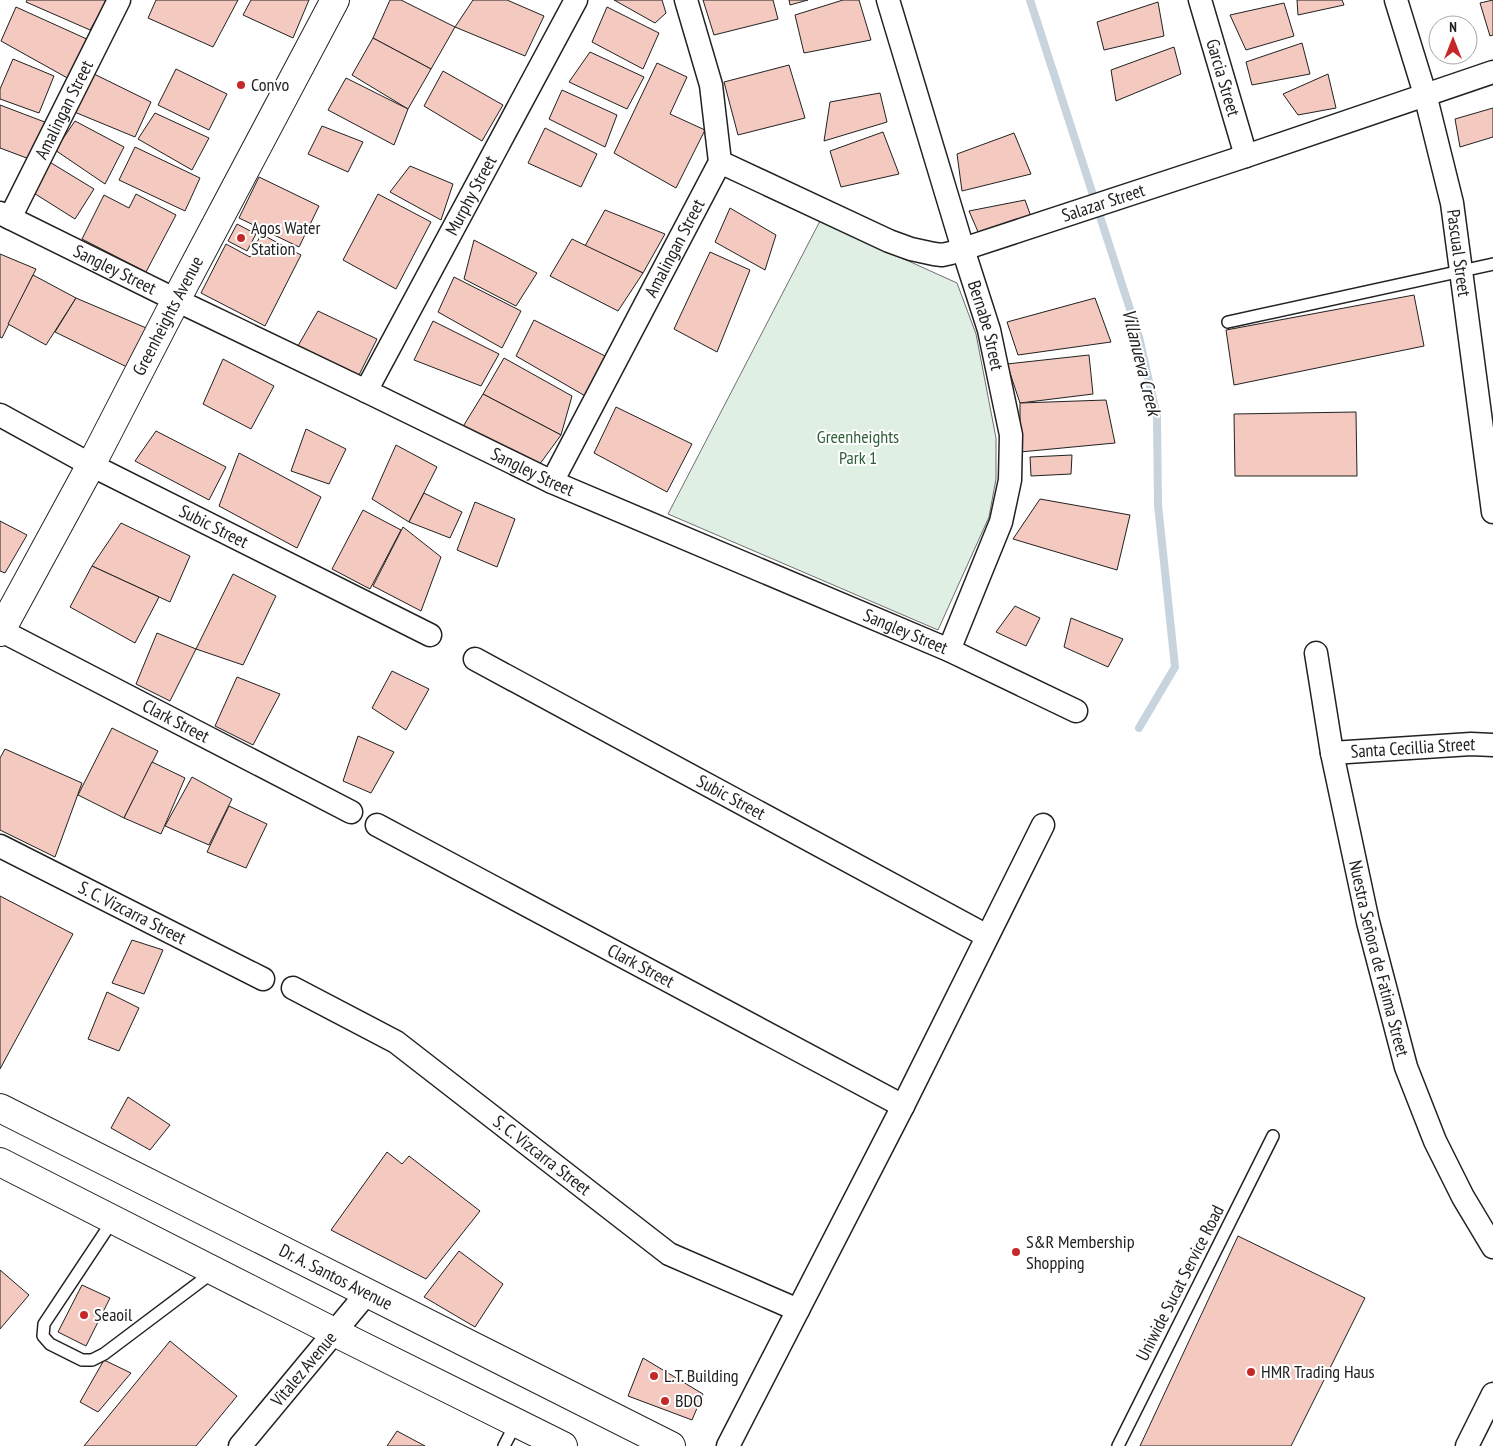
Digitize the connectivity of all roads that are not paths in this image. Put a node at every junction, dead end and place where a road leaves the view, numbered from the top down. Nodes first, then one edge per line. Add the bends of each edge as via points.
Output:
1 (119, 0) edge
2 (335, 0) edge
3 (576, 0) edge
4 (686, 0) edge
5 (888, 0) edge
6 (1200, 0) edge
7 (1396, 0) edge
8 (1493, 72) edge
9 (1425, 94) junction
10 (1246, 156) junction
11 (720, 162) junction
12 (5, 216) edge
13 (963, 249) junction
14 (1493, 264) edge
15 (1461, 272) junction
16 (176, 300) junction
17 (1228, 322) dead end
18 (366, 391) junction
19 (0, 415) edge
20 (91, 465) junction
21 (552, 482) junction
22 (1492, 503) edge
23 (0, 631) edge
24 (430, 635) dead end
25 (948, 650) junction
26 (1316, 653) dead end
27 (475, 659) dead end
28 (1076, 711) dead end
29 (1493, 745) edge
30 (1332, 753) junction
31 (351, 812) dead end
32 (377, 825) dead end
33 (1043, 825) dead end
34 (0, 846) edge
35 (987, 936) junction
36 (263, 979) dead end
37 (293, 988) dead end
38 (903, 1106) junction
39 (0, 1108) edge
40 (1273, 1136) dead end
41 (0, 1162) edge
42 (113, 1220) junction
43 (1493, 1247) edge
44 (214, 1271) junction
45 (367, 1293) junction
46 (798, 1310) junction
47 (334, 1332) junction
48 (1493, 1394) edge
49 (510, 1434) edge
50 (240, 1446) edge
51 (563, 1446) edge
52 (671, 1446) edge
53 (728, 1446) edge
54 (1118, 1446) edge
55 (1467, 1446) edge

1 - 12 street, Amalingan Street
2 - 16 main road, Greenheights Avenue
3 - 18 street, Murphy Street
4 - 11 street via 712,84
5 - 13 street, Bernabe Street
6 - 10 street, Garcia Street
7 - 9 street, Pascual Street
8 - 9 street, Salazar Street
9 - 10 street, Salazar Street
9 - 15 street, Pascual Street via 1452,203
10 - 13 street, Salazar Street
11 - 13 street, Salazar Street via 911,249 942,254
11 - 21 street, Amalingan Street
12 - 16 street, Sangley Street
13 - 25 street, Bernabe Street via 989,330 1011,434 1010,480 1001,522
14 - 15 lane
15 - 17 lane
15 - 22 street, Pascual Street
16 - 18 street, Sangley Street
16 - 20 main road, Greenheights Avenue
18 - 21 street, Sangley Street
19 - 20 street, Subic Street
20 - 23 main road, Greenheights Avenue
20 - 24 street, Subic Street
21 - 25 street, Sangley Street
23 - 31 street, Clark Street
25 - 28 street, Sangley Street
26 - 30 street, Nuestra Señora de Fatima Street
27 - 35 street, Subic Street
29 - 30 street, Santa Cecillia Street
30 - 43 street, Nuestra Señora de Fatima Street via 1368,922 1406,1067 1435,1141 1463,1198
32 - 38 street, Clark Street
33 - 35 street
34 - 36 street, S. C. Vizcarra Street
35 - 38 street
37 - 46 street, S. C. Vizcarra Street via 396,1042 669,1254
38 - 46 street
39 - 45 main road, Dr. A. Santos Avenue
40 - 54 lane, Uniwide Sucat Service Road
41 - 42 main road
42 - 44 main road
42 - 44 lane via 44,1324 43,1336 50,1344 82,1360 92,1360
44 - 47 main road
45 - 47 street, Vitalez Avenue
45 - 52 main road, Dr. A. Santos Avenue
46 - 53 street
47 - 49 main road
47 - 50 street, Vitalez Avenue
48 - 55 street
49 - 51 main road

